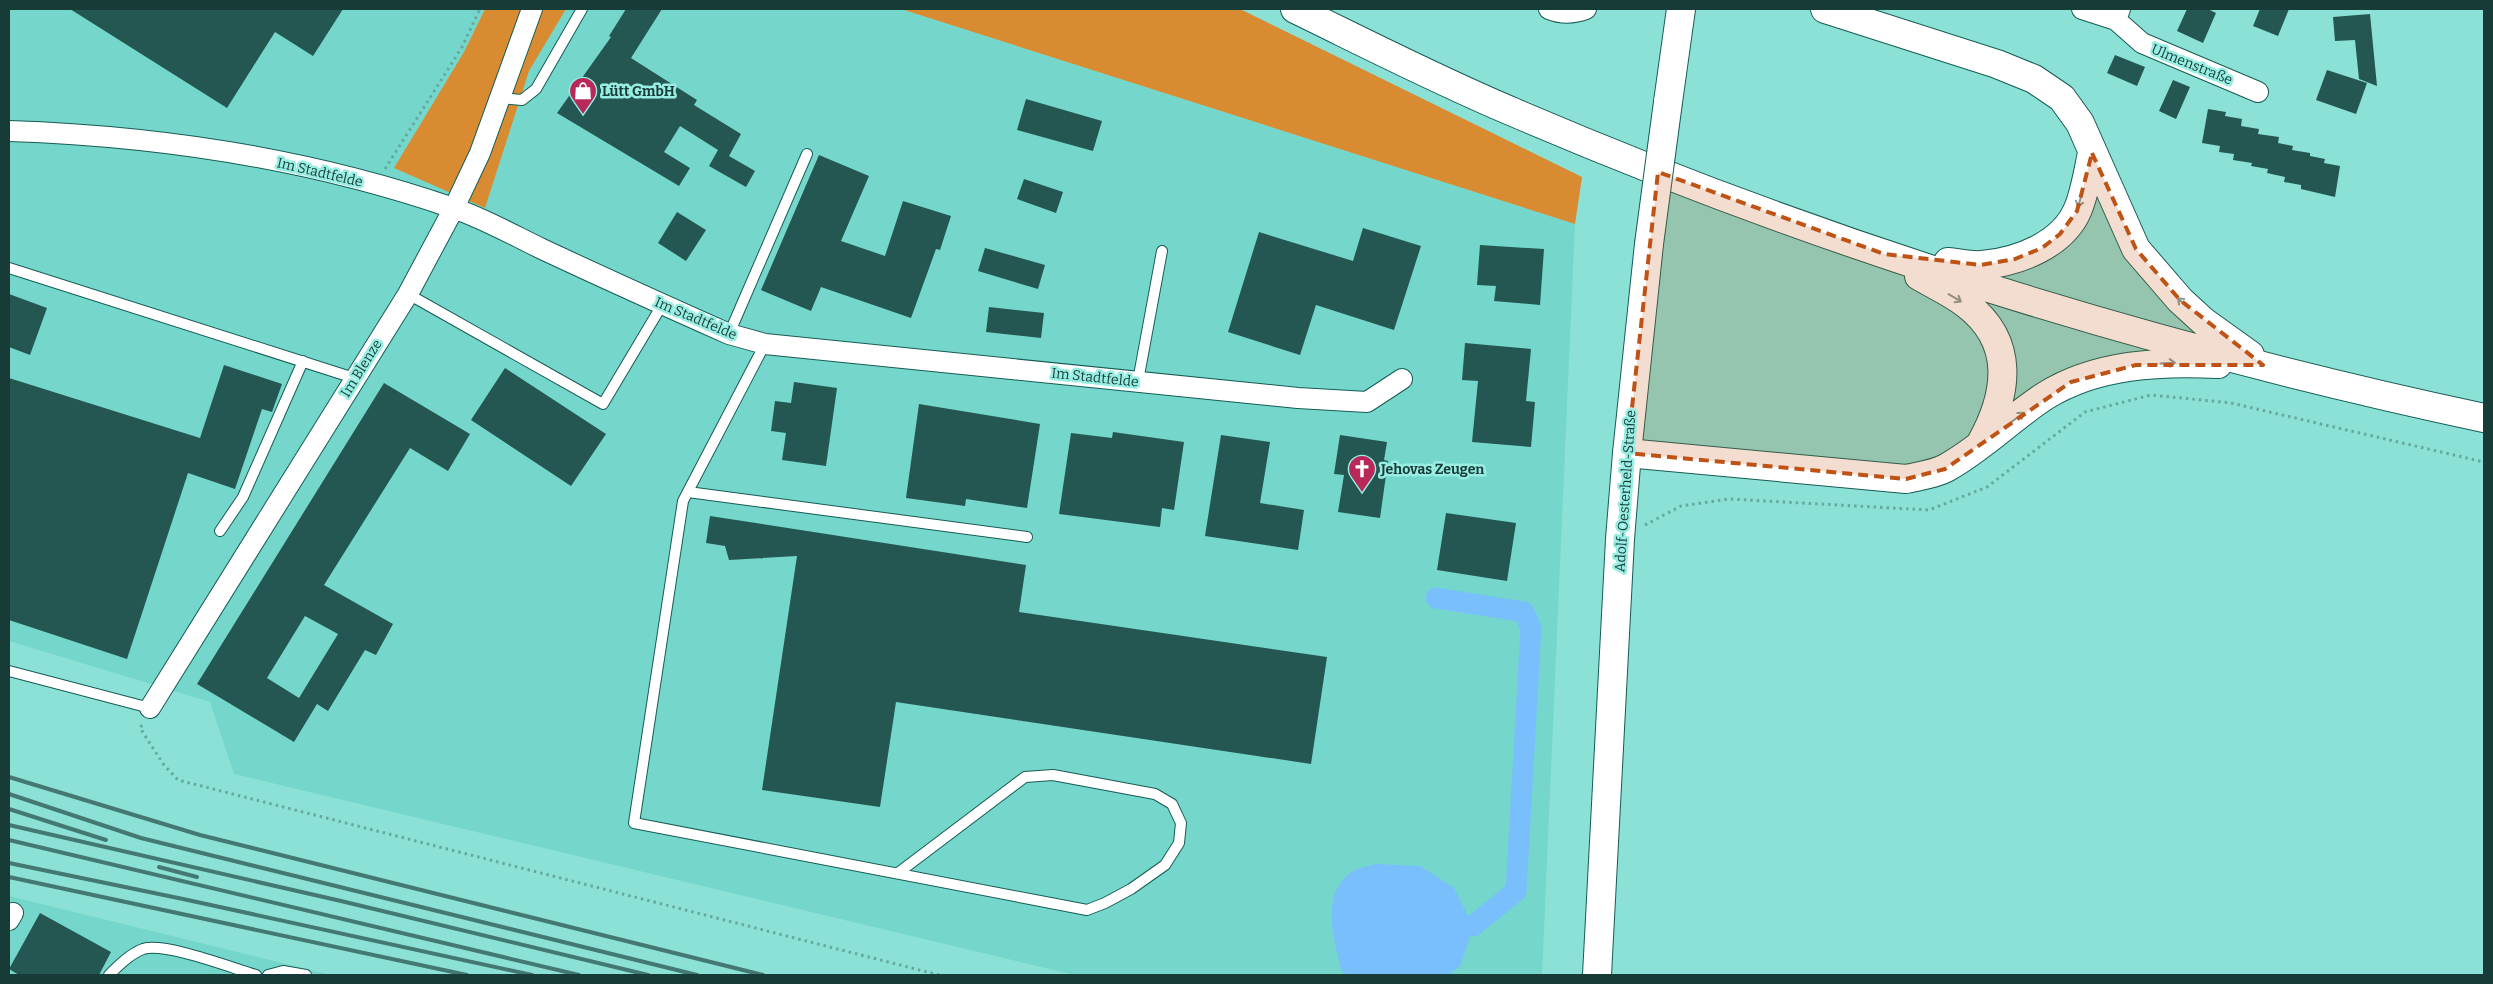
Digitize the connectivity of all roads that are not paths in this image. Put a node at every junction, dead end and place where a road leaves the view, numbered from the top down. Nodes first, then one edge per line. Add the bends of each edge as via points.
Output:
1 (532, 9) edge
2 (582, 9) edge
3 (1295, 9) edge
4 (1549, 9) edge
5 (1586, 9) edge
6 (1681, 9) edge
7 (1825, 9) edge
8 (2082, 9) edge
9 (2118, 14) edge
10 (2258, 92) dead end
11 (501, 98) junction
12 (9, 131) edge
13 (2092, 153) junction
14 (807, 154) dead end
15 (454, 208) junction
16 (1162, 251) dead end
17 (1884, 254) junction
18 (9, 268) edge
19 (408, 294) junction
20 (662, 305) junction
21 (729, 334) junction
22 (766, 344) junction
23 (303, 361) junction
24 (2263, 365) junction
25 (354, 378) junction
26 (1402, 379) dead end
27 (1138, 381) junction
28 (2484, 418) edge
29 (1979, 446) junction
30 (1627, 452) junction
31 (688, 492) junction
32 (220, 531) dead end
33 (1027, 537) dead end
34 (9, 671) edge
35 (150, 708) joint
36 (898, 874) junction
37 (110, 975) edge
38 (256, 975) edge
39 (268, 975) edge
40 (306, 975) edge
41 (1597, 975) edge

1 - 11 street, Im Blenze
2 - 11 lane via 536,89 522,100
3 - 17 main road via 1521,116 1712,192
4 - 5 street via 1559,13
6 - 30 main road, Adolf-Oesterheld-Straße, bridge via 1649,244
7 - 13 main road via 2034,79 2062,98 2080,123
8 - 9 street
9 - 10 street, Ulmenstraße via 2142,44
11 - 15 street, Im Blenze
12 - 15 street, Im Stadtfelde via 207,148 375,184
13 -> 17 main road via 2077,210 2060,234 2042,248 2015,259 1981,265
24 -> 13 main road via 2204,322 2180,300 2136,248
14 - 21 lane
15 - 19 street, Im Blenze
15 - 20 street, Im Stadtfelde
16 - 27 lane
17 - 24 main road via 2102,321
17 -> 29 main road via 1966,304 1988,327 2004,370 2000,399
18 - 23 lane
19 - 20 lane via 603,404
19 - 25 street, Im Blenze
20 - 21 street, Im Stadtfelde
21 - 22 street, Im Stadtfelde
22 - 27 street, Im Stadtfelde
22 - 31 lane
23 - 25 lane
23 - 32 lane via 243,496
24 - 28 main road
29 -> 24 main road via 2044,397 2070,382 2136,365 2187,362
25 - 35 street, Im Blenze
26 - 27 street, Im Stadtfelde via 1367,402
29 - 30 main road via 1945,469 1906,479
30 - 41 main road, Adolf-Oesterheld-Straße
31 - 33 lane
31 - 36 lane via 683,501 634,823
34 - 35 lane
36 - 36 lane via 1087,910 1131,889 1165,864 1180,843 1181,823 1172,804 1155,794 1053,775 1025,777
37 - 38 lane via 123,961 144,949 172,951
39 - 40 lane via 284,971

